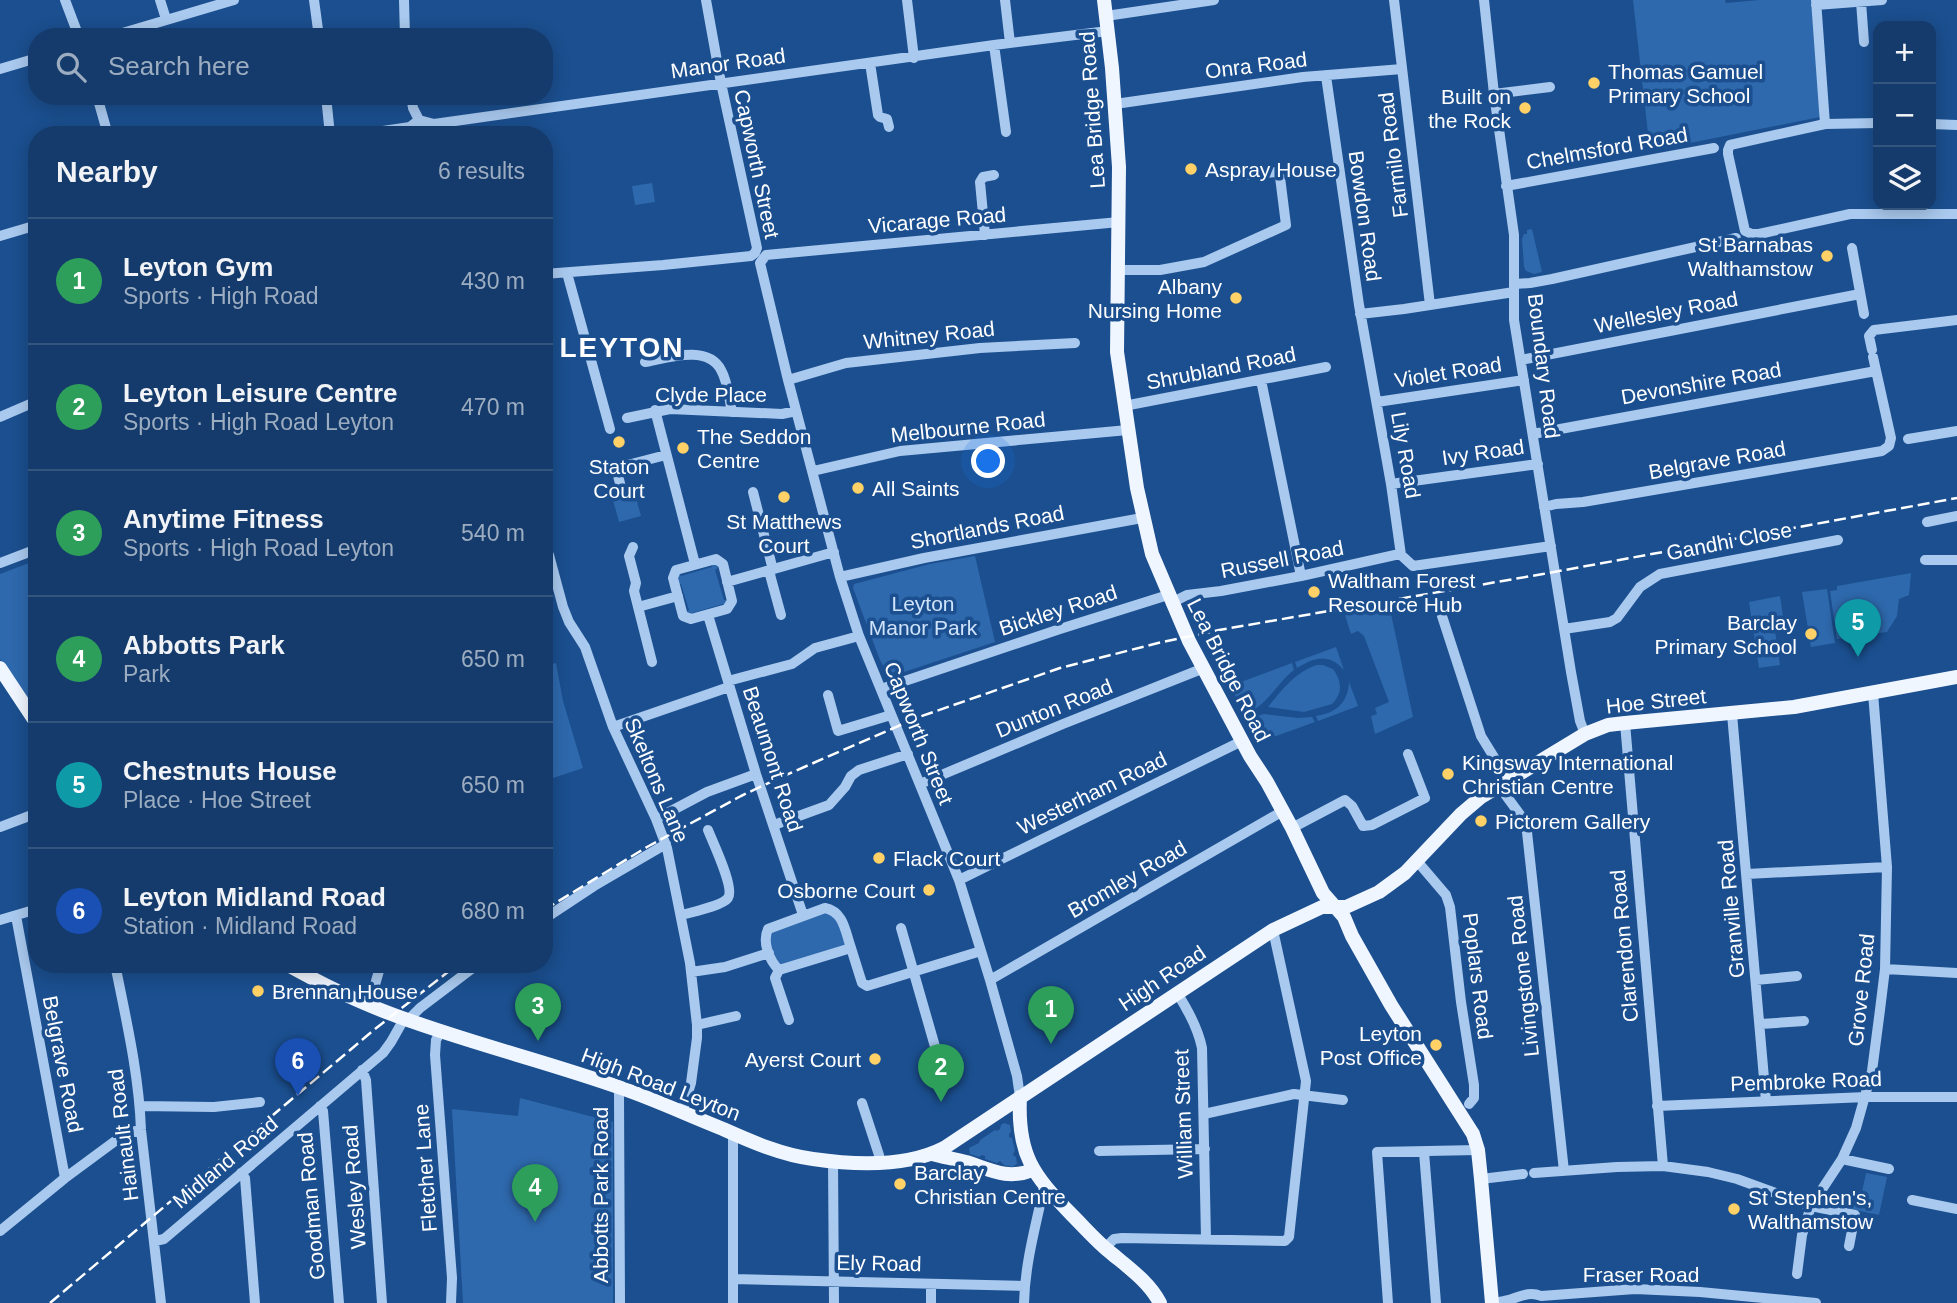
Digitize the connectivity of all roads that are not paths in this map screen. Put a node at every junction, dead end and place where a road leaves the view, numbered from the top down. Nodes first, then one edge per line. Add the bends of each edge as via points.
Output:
1 (65, 0) edge
2 (160, 0) edge
3 (234, 0) edge
4 (314, 0) edge
5 (404, 0) edge
6 (706, 0) edge
7 (907, 0) edge
8 (1005, 0) edge
9 (1104, 0) edge
10 (1214, 0) edge
11 (1394, 0) edge
12 (1496, 0) edge
13 (1882, 0) edge
14 (1484, 1) edge
15 (1816, 2) edge
16 (1861, 2) edge
17 (1106, 16) junction
18 (166, 19) junction
19 (76, 28) edge
20 (138, 28) edge
21 (318, 28) edge
22 (405, 28) edge
23 (1108, 32) junction
24 (1864, 42) dead end
25 (1010, 43) junction
26 (994, 46) junction
27 (914, 58) junction
28 (28, 61) edge
29 (870, 63) junction
30 (0, 69) edge
31 (1402, 69) junction
32 (1326, 76) junction
33 (721, 83) junction
34 (1550, 87) dead end
35 (1494, 94) junction
36 (1115, 104) junction
37 (100, 105) edge
38 (327, 105) edge
39 (412, 105) edge
40 (419, 120) junction
41 (1873, 123) edge
42 (1825, 124) junction
43 (1936, 124) edge
44 (1957, 125) edge
45 (105, 126) edge
46 (329, 126) edge
47 (411, 126) edge
48 (889, 127) dead end
49 (1006, 132) dead end
50 (1714, 148) dead end
51 (994, 175) dead end
52 (1240, 175) dead end
53 (1506, 186) junction
54 (1957, 214) edge
55 (1119, 222) junction
56 (28, 228) edge
57 (985, 235) junction
58 (1740, 235) junction
59 (0, 236) edge
60 (1852, 248) dead end
61 (758, 256) junction
62 (1118, 270) junction
63 (567, 273) junction
64 (553, 274) edge
65 (1514, 288) junction
66 (1860, 294) junction
67 (1430, 305) junction
68 (1360, 314) junction
69 (1864, 314) dead end
70 (1957, 320) edge
71 (1076, 342) dead end
72 (1521, 360) junction
73 (645, 362) dead end
74 (1370, 362) joint
75 (1326, 367) dead end
76 (1876, 371) junction
77 (788, 380) junction
78 (1261, 380) junction
79 (1524, 380) junction
80 (1377, 402) junction
81 (28, 405) edge
82 (1124, 406) junction
83 (654, 410) junction
84 (796, 411) junction
85 (732, 412) junction
86 (0, 417) edge
87 (1128, 430) junction
88 (1957, 430) edge
89 (1533, 434) junction
90 (1908, 439) dead end
91 (666, 455) junction
92 (1538, 464) junction
93 (813, 471) junction
94 (1391, 484) junction
95 (752, 492) dead end
96 (623, 495) dead end
97 (1544, 507) junction
98 (1957, 516) edge
99 (1143, 518) junction
100 (1927, 522) dead end
101 (1838, 540) dead end
102 (1551, 546) junction
103 (633, 547) dead end
104 (28, 552) edge
105 (834, 552) junction
106 (1401, 555) junction
107 (1957, 560) edge
108 (1925, 561) dead end
109 (0, 563) edge
110 (695, 564) junction
111 (553, 570) edge
112 (771, 570) junction
113 (1301, 576) junction
114 (840, 577) junction
115 (727, 582) junction
116 (678, 596) junction
117 (1169, 599) junction
118 (638, 607) junction
119 (708, 615) junction
120 (781, 615) dead end
121 (1442, 616) dead end
122 (1564, 629) junction
123 (859, 636) junction
124 (652, 662) dead end
125 (0, 668) edge
126 (1204, 668) junction
127 (1957, 677) edge
128 (728, 684) junction
129 (881, 689) junction
130 (1873, 693) junction
131 (828, 695) dead end
132 (28, 710) edge
133 (1732, 714) junction
134 (891, 715) junction
135 (1625, 723) junction
136 (613, 727) junction
137 (1585, 734) junction
138 (1242, 741) junction
139 (908, 754) junction
140 (1408, 754) dead end
141 (756, 774) junction
142 (1504, 783) junction
143 (920, 784) junction
144 (1283, 811) junction
145 (28, 816) edge
146 (656, 819) junction
147 (774, 825) junction
148 (0, 827) edge
149 (1292, 828) junction
150 (708, 830) dead end
151 (666, 844) junction
152 (1417, 861) junction
153 (1887, 867) junction
154 (1747, 874) junction
155 (959, 880) junction
156 (1333, 906) junction
157 (28, 912) edge
158 (553, 913) edge
159 (681, 915) junction
160 (803, 915) junction
161 (16, 916) junction
162 (0, 920) edge
163 (901, 928) dead end
164 (1273, 930) junction
165 (850, 948) junction
166 (981, 951) junction
167 (769, 953) junction
168 (779, 970) junction
169 (1885, 970) junction
170 (691, 972) junction
171 (913, 972) junction
172 (118, 973) edge
173 (302, 973) edge
174 (378, 973) edge
175 (466, 973) edge
176 (1957, 973) edge
177 (1797, 976) dead end
178 (990, 980) junction
179 (1756, 980) junction
180 (1177, 993) junction
181 (369, 1005) junction
182 (736, 1016) dead end
183 (406, 1019) junction
184 (789, 1020) dead end
185 (1804, 1021) dead end
186 (1760, 1024) junction
187 (697, 1025) junction
188 (441, 1031) junction
189 (938, 1057) dead end
190 (362, 1070) junction
191 (621, 1088) junction
192 (1305, 1095) junction
193 (1020, 1097) junction
194 (1866, 1097) junction
195 (1957, 1097) edge
196 (1343, 1100) dead end
197 (1766, 1101) junction
198 (260, 1102) dead end
199 (862, 1103) dead end
200 (1469, 1104) dead end
201 (140, 1106) junction
202 (320, 1106) junction
203 (1657, 1106) junction
204 (682, 1112) junction
205 (1204, 1114) junction
206 (141, 1130) junction
207 (733, 1134) junction
208 (955, 1141) junction
209 (1205, 1149) junction
210 (1478, 1150) junction
211 (1099, 1151) dead end
212 (1424, 1152) junction
213 (932, 1154) junction
214 (1842, 1159) junction
215 (833, 1161) junction
216 (962, 1161) junction
217 (879, 1163) junction
218 (1662, 1166) junction
219 (1889, 1169) dead end
220 (1033, 1170) junction
221 (1564, 1171) junction
222 (241, 1173) junction
223 (65, 1178) junction
224 (1481, 1179) junction
225 (1044, 1187) junction
226 (1912, 1200) dead end
227 (1811, 1206) junction
228 (1957, 1209) edge
229 (0, 1231) edge
230 (1206, 1239) junction
231 (155, 1241) junction
232 (1849, 1245) dead end
233 (1105, 1248) junction
234 (1797, 1274) dead end
235 (733, 1279) junction
236 (834, 1282) junction
237 (932, 1284) junction
238 (1024, 1286) junction
239 (1793, 1302) edge
240 (161, 1303) edge
241 (255, 1303) edge
242 (338, 1303) edge
243 (382, 1303) edge
244 (451, 1303) edge
245 (620, 1303) edge
246 (733, 1303) edge
247 (834, 1303) edge
248 (932, 1303) edge
249 (1024, 1303) edge
250 (1160, 1303) edge
251 (1388, 1303) edge
252 (1436, 1303) edge
253 (1492, 1303) edge
254 (1816, 1303) edge

1 - 19 street
2 - 18 street
3 - 18 street
4 - 21 street
5 - 22 street
6 - 33 street, Capworth Street
7 - 27 street
8 - 25 street
9 - 17 main road, Lea Bridge Road
10 - 17 street
11 - 31 street, Farmilo Road
12 - 14 street
13 - 16 street
14 - 35 street, Boundary Road
15 - 16 street
15 - 42 street
16 - 24 street
17 - 23 main road, Lea Bridge Road
18 - 20 street
23 - 25 street, Manor Road
23 - 36 main road, Lea Bridge Road
25 - 26 street, Manor Road
26 - 27 street, Manor Road
26 - 49 street
27 - 29 street, Manor Road
28 - 30 street
29 - 33 street, Manor Road
29 - 48 street via 878,115 887,119
31 - 32 street, Onra Road
31 - 67 street, Farmilo Road
32 - 36 street, Onra Road
32 - 68 street, Bowdon Road
33 - 40 street, Manor Road via 434,124
33 - 61 street, Capworth Street
34 - 35 street
35 - 53 street, Boundary Road
36 - 55 main road, Lea Bridge Road
37 - 45 street
38 - 46 street
39 - 40 street
40 - 47 street, Manor Road
41 - 42 street
42 - 58 street via 1728,148
43 - 44 street
50 - 53 street, Chelmsford Road
51 - 57 street via 980,182
52 - 62 street via 1277,173 1286,225 1204,262 1160,270
53 - 65 street, Boundary Road via 1514,235
54 - 58 street via 1841,215
55 - 57 street, Vicarage Road
55 - 62 main road, Lea Bridge Road
56 - 59 street
57 - 61 street, Vicarage Road
58 - 65 street
60 - 66 street
61 - 63 street, Vicarage Road
61 - 77 street, Capworth Street
62 - 82 main road, Lea Bridge Road via 1117,352
63 - 64 street, Vicarage Road
63 - 83 street, Clyde Place via 616,422
65 - 67 street
65 - 72 street, Boundary Road
66 - 69 street
66 - 72 street, Wellesley Road
67 - 68 street
68 - 74 street, Bowdon Road
70 - 76 street via 1871,333
71 - 77 street, Whitney Road via 846,363
72 - 79 street, Boundary Road
73 - 85 street via 696,354 713,359 723,373
74 - 80 street, Lily Road
75 - 78 street, Shrubland Road
76 - 89 street, Devonshire Road
76 - 97 street, Belgrave Road via 1891,441 1881,451
77 - 84 street, Capworth Street
78 - 82 street, Shrubland Road
78 - 113 street
79 - 80 street, Violet Road
79 - 89 street, Boundary Road
80 - 94 street, Lily Road
81 - 86 street
82 - 87 main road, Lea Bridge Road
83 - 85 street, Clyde Place
83 - 91 street
84 - 85 street, Clyde Place
84 - 93 street, Capworth Street
87 - 93 street, Melbourne Road via 900,452
87 - 99 main road, Lea Bridge Road
88 - 90 street
89 - 92 street, Boundary Road
91 - 96 street via 617,468
91 - 110 street
92 - 94 street, Ivy Road
92 - 97 street, Boundary Road
93 - 105 street, Capworth Street
94 - 106 street, Lily Road
95 - 112 street
97 - 102 street, Boundary Road
98 - 100 street
99 - 114 street, Shortlands Road
99 - 117 main road, Lea Bridge Road
101 - 122 street, Gandhi Close via 1660,575 1640,587 1610,622
102 - 106 street via 1413,565
102 - 122 street, Boundary Road
103 - 118 street via 629,556
104 - 109 street
105 - 112 street
105 - 114 street, Capworth Street
106 - 113 street, Russell Road
107 - 108 street
110 - 115 street via 716,559 723,564
110 - 116 street via 676,570 673,578
111 - 136 street, Skeltons Lane via 563,607 585,647
112 - 115 street
112 - 120 street
113 - 117 street, Russell Road
114 - 123 street, Capworth Street
115 - 119 street via 732,601 727,610
116 - 118 street
116 - 119 street via 683,616
117 - 126 main road, Lea Bridge Road
117 - 129 street, Bickley Road via 1060,628
118 - 124 street
119 - 128 street, Beaumont Road
121 - 142 street, Livingstone Road via 1481,736
122 - 137 street, Boundary Road
123 - 128 street via 815,648 792,664
123 - 129 street, Capworth Street
125 - 132 main road
126 - 138 main road, Lea Bridge Road
126 - 143 street, Dunton Road
127 - 130 main road, Hoe Street
128 - 136 street
128 - 141 street, Beaumont Road
129 - 134 street, Capworth Street
130 - 133 main road, Hoe Street
130 - 153 street, Grove Road
131 - 134 street via 838,731
133 - 135 main road, Hoe Street
133 - 154 street, Granville Road
134 - 139 street, Capworth Street
135 - 137 main road, Hoe Street
135 - 203 street, Clarendon Road
136 - 146 street, Skeltons Lane
137 - 142 main road, Hoe Street
138 - 144 main road, Lea Bridge Road
138 - 155 street, Westerham Road
139 - 143 street, Capworth Street
139 - 147 street via 859,770 829,805
140 - 149 street via 1425,798 1363,826 1345,800
141 - 146 street via 707,792
141 - 147 street, Beaumont Road
142 - 152 main road, Hoe Street via 1461,814
142 - 221 street, Livingstone Road via 1527,832
143 - 155 street, Capworth Street
144 - 149 main road, Lea Bridge Road
144 - 178 street, Bromley Road
145 - 148 street
146 - 151 street, Skeltons Lane
147 - 160 street, Beaumont Road
149 - 156 main road, Lea Bridge Road
150 - 159 street via 730,895
151 - 158 street
151 - 159 street, Skeltons Lane
152 - 156 main road, Hoe Street via 1379,892 1346,907
152 - 200 street, Poplars Road via 1446,895 1450,907 1475,1095
153 - 154 street
153 - 169 street, Grove Road
154 - 179 street, Granville Road
155 - 166 street, Capworth Street
156 - 164 main road, High Road
156 - 210 main road, Lea Bridge Road via 1471,1130
157 - 161 street
159 - 170 street, Skeltons Lane
160 - 165 street via 834,910
160 - 167 street via 768,929 764,936
161 - 162 street
161 - 223 street, Belgrave Road
163 - 171 street
164 - 180 main road, High Road
164 - 192 street via 1306,1081
165 - 168 street
165 - 171 street via 866,986
166 - 171 street
166 - 178 street, Capworth Street
167 - 168 street
167 - 170 street
168 - 184 street via 775,978
169 - 176 street
169 - 194 street, Grove Road
170 - 187 street, Skeltons Lane
171 - 189 street
172 - 201 street, Hainault Road
173 - 181 main road, High Road Leyton
174 - 181 street
175 - 183 street, Midland Road
177 - 179 street
178 - 193 street, Capworth Street
179 - 186 street, Granville Road
180 - 193 main road, High Road
180 - 205 street, William Street via 1201,1039
181 - 183 main road, High Road Leyton
182 - 187 street
183 - 188 main road, High Road Leyton
183 - 190 street, Midland Road via 387,1048
185 - 186 street
186 - 197 street, Granville Road
187 - 204 street, Skeltons Lane via 691,1083
188 - 191 main road, High Road Leyton
188 - 244 street, Fletcher Lane via 435,1055
190 - 202 street, Midland Road
190 - 243 street, Wesley Road
191 - 204 main road, High Road Leyton
191 - 245 street, Abbotts Park Road
192 - 196 street
192 - 205 street
192 - 230 street via 1289,1237 1285,1241
193 - 208 main road, High Road Leyton
193 - 220 main road via 1021,1140
194 - 195 street, Pembroke Road
194 - 197 street, Pembroke Road
194 - 214 street, Grove Road
197 - 203 street, Pembroke Road
198 - 201 street
199 - 217 street
201 - 206 street, Hainault Road
202 - 222 street, Midland Road
202 - 242 street, Goodman Road
203 - 218 street, Clarendon Road
204 - 207 main road, High Road Leyton
205 - 209 street, William Street
206 - 223 street via 126,1133
206 - 231 street, Hainault Road
207 - 215 main road, High Road Leyton via 793,1155
207 - 235 street
208 - 213 main road, High Road Leyton
208 - 216 main road
209 - 211 street
209 - 230 street, William Street
210 - 212 street
210 - 224 main road, Lea Bridge Road
212 - 251 street via 1377,1152
212 - 252 street
213 - 216 main road
213 - 217 main road, High Road Leyton
214 - 219 street
214 - 227 street, Grove Road
215 - 217 main road, High Road Leyton
215 - 236 street
216 - 220 main road via 1002,1174
218 - 221 street
218 - 227 street via 1737,1179
220 - 225 main road
221 - 224 street
222 - 231 street, Midland Road via 164,1239
222 - 241 street
223 - 229 street
224 - 253 main road, Lea Bridge Road
225 - 233 main road
225 - 238 street
226 - 228 street
227 - 232 street via 1855,1215
227 - 234 street, Grove Road via 1801,1235
230 - 233 street via 1122,1238
231 - 240 street, Hainault Road
233 - 250 main road via 1147,1284
235 - 236 street, Ely Road
235 - 246 street
236 - 237 street, Ely Road
236 - 247 street
237 - 238 street, Ely Road
237 - 248 street
238 - 249 street
239 - 253 street, Fraser Road via 1635,1289 1534,1293
239 - 254 street, Fraser Road

